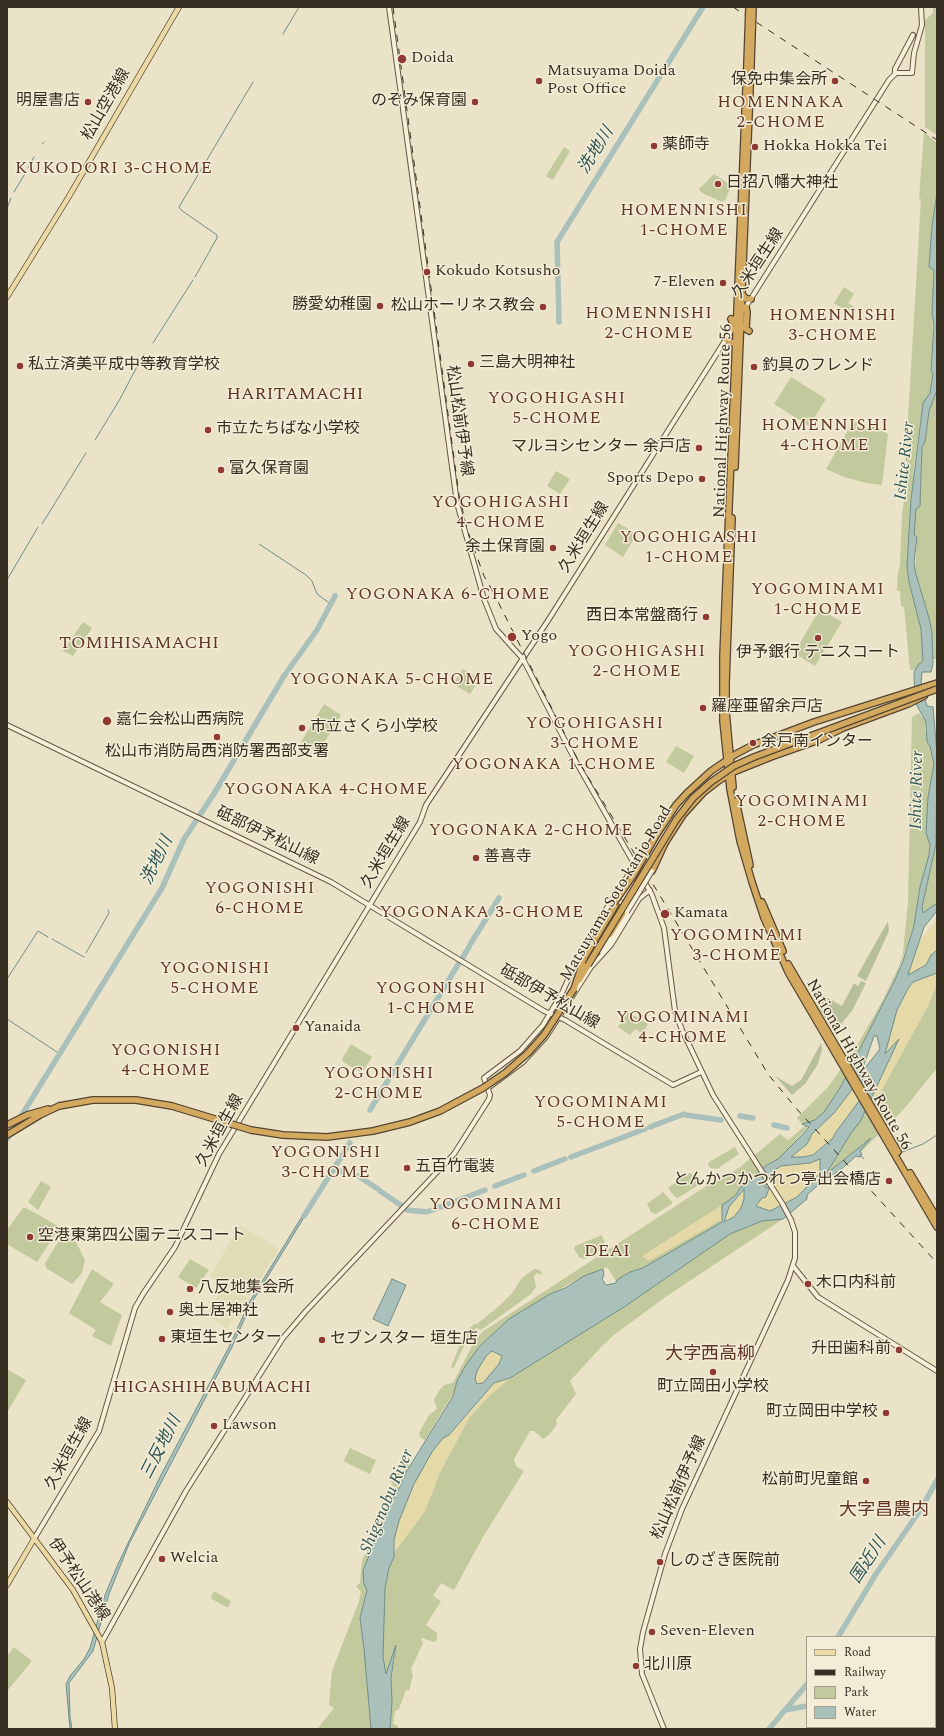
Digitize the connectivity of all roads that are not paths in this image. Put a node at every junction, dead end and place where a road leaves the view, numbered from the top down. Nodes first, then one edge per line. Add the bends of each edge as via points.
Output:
1 (179, 7) edge
2 (389, 7) edge
3 (749, 7) edge
4 (753, 7) edge
5 (922, 7) edge
6 (913, 35) dead end
7 (749, 64) junction
8 (895, 74) junction
9 (742, 294) junction
10 (7, 297) edge
11 (751, 299) junction
12 (746, 307) junction
13 (741, 315) junction
14 (739, 324) junction
15 (732, 329) joint
16 (726, 339) junction
17 (736, 345) junction
18 (523, 659) junction
19 (937, 683) edge
20 (937, 689) edge
21 (7, 724) edge
22 (728, 759) junction
23 (729, 773) junction
24 (663, 848) junction
25 (636, 864) junction
26 (652, 871) joint
27 (634, 874) junction
28 (618, 890) junction
29 (650, 890) junction
30 (639, 899) junction
31 (615, 901) junction
32 (369, 905) junction
33 (607, 907) junction
34 (628, 909) junction
35 (626, 919) junction
36 (590, 966) junction
37 (569, 978) junction
38 (574, 989) junction
39 (549, 1014) junction
40 (560, 1018) junction
41 (701, 1072) junction
42 (488, 1088) junction
43 (59, 1106) junction
44 (7, 1125) edge
45 (7, 1135) edge
46 (890, 1142) junction
47 (937, 1218) edge
48 (937, 1227) edge
49 (793, 1266) junction
50 (937, 1371) edge
51 (7, 1502) edge
52 (34, 1539) junction
53 (7, 1585) edge
54 (102, 1642) junction
55 (115, 1729) edge
56 (664, 1729) edge

1 - 10 main road, 松山空港線
2 - 18 main road, 松山松前伊予線 via 457,503 490,617 496,629
3 - 7 highway, National Highway Route 56, bridge
4 - 7 highway, National Highway Route 56, bridge
5 - 8 main road via 922,25 914,53 912,73
6 - 8 main road, 久米垣生線 via 895,69
7 - 9 highway, National Highway Route 56
7 - 14 highway, National Highway Route 56 via 744,136 741,143
8 - 11 main road, 久米垣生線
9 - 11 highway via 745,298
9 - 13 highway, National Highway Route 56
11 - 12 main road, 久米垣生線
12 - 13 main road, 久米垣生線
12 - 14 highway via 748,312
13 - 14 highway, National Highway Route 56
14 - 15 highway
14 - 17 highway, National Highway Route 56
14 - 22 highway, National Highway Route 56 via 726,683
15 - 16 main road, 久米垣生線
16 - 17 highway
16 - 18 main road, 久米垣生線
17 - 22 highway, National Highway Route 56 via 722,682
18 - 25 main road, 松山松前伊予線 via 575,760
18 - 32 main road, 久米垣生線 via 426,805 420,822
19 - 22 highway via 814,722 753,745
20 - 23 highway, bridge via 908,704 843,728 819,740
20 - 23 highway, Matsuyama Soto kanjo Road, bridge via 772,749
21 - 32 main road, 砥部伊予松山線 via 310,871
22 - 23 highway, National Highway Route 56
22 - 27 highway, bridge via 686,793 676,805
23 - 24 highway via 704,792 683,815
23 - 36 highway, Matsuyama Soto kanjo Road, bridge via 702,789 676,820
23 - 46 highway, National Highway Route 56 via 754,877 790,968
24 - 26 highway
24 - 36 highway, bridge
25 - 28 main road
25 - 29 main road, 松山松前伊予線
26 - 34 main road, bridge
27 - 31 highway, bridge
27 - 38 highway, bridge via 585,956
28 - 31 main road
28 - 33 main road
29 - 30 main road
29 - 41 main road, 松山松前伊予線 via 664,928 675,1011
30 - 34 main road
30 - 35 main road
31 - 33 main road
31 - 34 main road
31 - 37 main road
32 - 39 main road, 砥部伊予松山線
32 - 52 main road, 久米垣生線 via 219,1154 172,1253 139,1300 99,1431
33 - 37 main road via 582,949
34 - 35 main road via 630,911
34 - 36 main road
35 - 36 main road via 609,948
36 - 38 highway, Matsuyama Soto kanjo Road
36 - 40 main road
37 - 39 main road
38 - 43 highway, Matsuyama Soto kanjo Road, bridge via 544,1035 505,1073 460,1101 395,1127 349,1135 305,1136 251,1130 172,1106 136,1100 93,1100
39 - 40 main road, 砥部伊予松山線
39 - 42 main road via 520,1051 484,1078
40 - 41 main road, 砥部伊予松山線 via 673,1085
40 - 42 main road via 523,1062
41 - 49 main road via 727,1120 791,1220 796,1241
42 - 54 main road via 490,1095 486,1105 450,1160 283,1338 186,1490
43 - 44 highway
43 - 45 highway
46 - 47 highway, National Highway Route 56
46 - 48 highway, National Highway Route 56
49 - 50 main road via 818,1297
49 - 56 main road, 松山松前伊予線 via 678,1520 665,1554 643,1632 640,1649 642,1674
51 - 52 main road, 伊予松山港線
52 - 53 main road, 伊予松山港線
52 - 54 main road, 伊予松山港線 via 81,1603
54 - 55 main road, 伊予松山港線 via 112,1688

